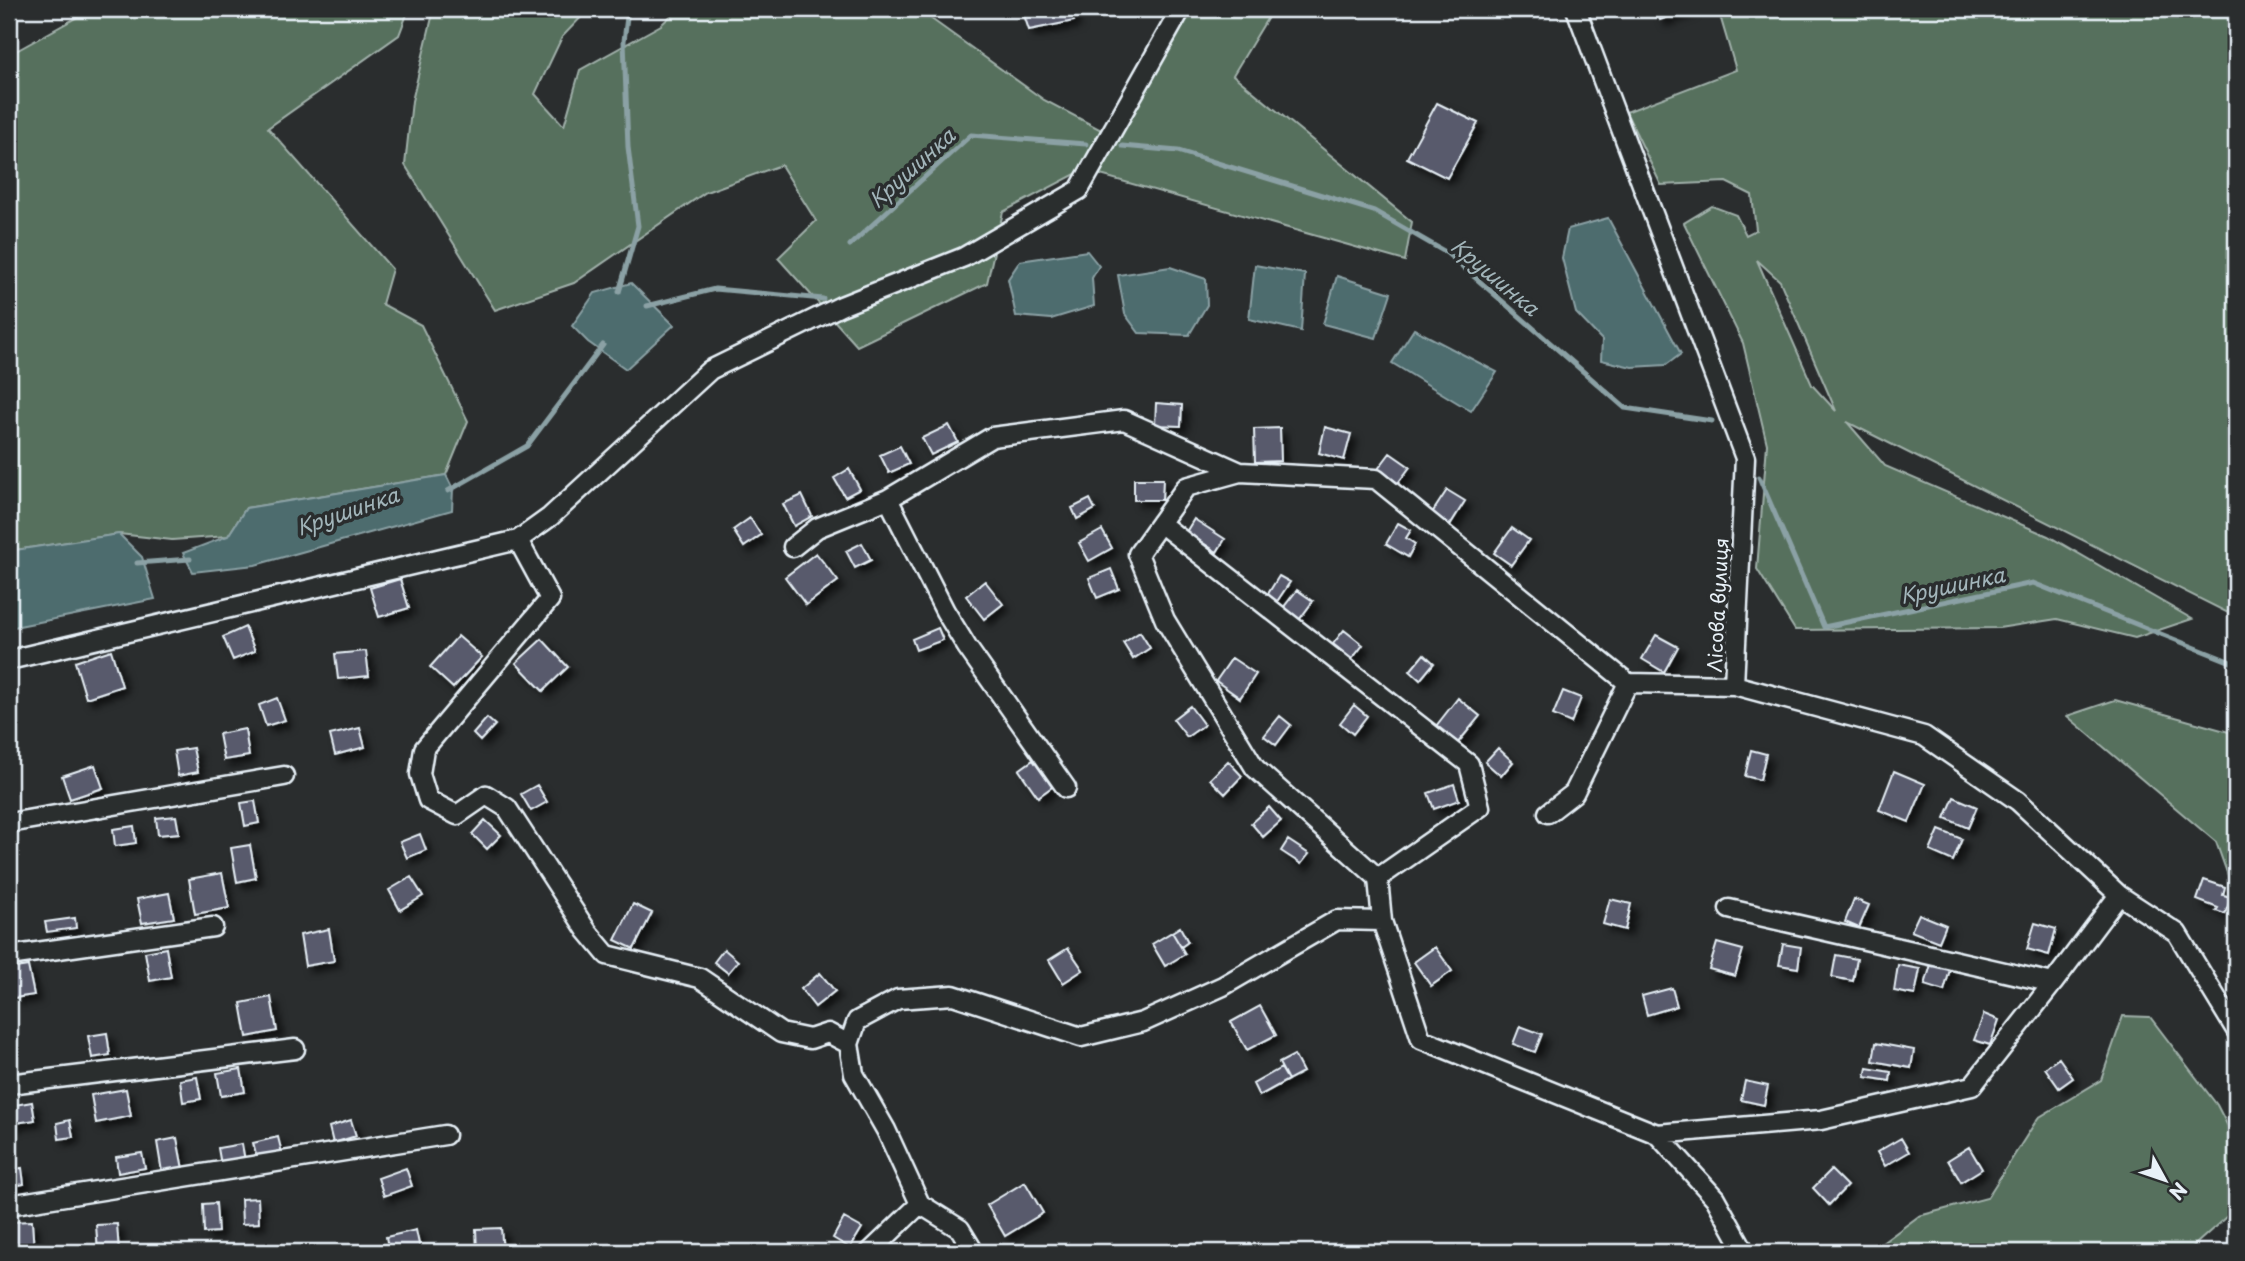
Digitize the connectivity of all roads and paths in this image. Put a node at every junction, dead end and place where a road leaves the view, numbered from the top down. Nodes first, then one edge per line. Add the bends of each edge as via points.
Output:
1 (1181, 9) edge
2 (1576, 9) edge
3 (1240, 472) junction
4 (888, 499) junction
5 (1160, 523) junction
6 (518, 540) junction
7 (793, 547) dead end
8 (9, 660) edge
9 (1628, 683) junction
10 (1734, 685) junction
11 (284, 776) dead end
12 (1066, 788) dead end
13 (1548, 813) dead end
14 (9, 823) edge
15 (1378, 878) junction
16 (2119, 895) junction
17 (1728, 909) dead end
18 (1382, 921) junction
19 (213, 927) dead end
20 (9, 956) edge
21 (2053, 983) junction
22 (2236, 1030) edge
23 (849, 1044) junction
24 (295, 1049) dead end
25 (9, 1084) edge
26 (1657, 1134) junction
27 (445, 1135) dead end
28 (920, 1204) junction
29 (9, 1205) edge
30 (870, 1252) edge
31 (974, 1252) edge
32 (1745, 1252) edge

1 - 6 street via 1079,190 964,257 841,306 710,370 550,517
2 - 10 street, Лісова вулиця via 1745,458
3 - 4 street via 1124,420 992,437
3 - 5 street via 1186,487
3 - 9 street via 1376,479
4 - 7 street via 817,528
4 - 12 street via 967,647
5 - 15 street via 1138,554 1165,620 1248,757
5 - 15 street via 1469,764 1480,807
6 - 8 street
6 - 23 street via 550,598 424,749 420,774 428,800 457,815 486,795 507,808 607,955 700,978 781,1033 810,1039 828,1033
9 - 10 street
9 - 13 street via 1574,793
10 - 16 street, Лісова вулиця via 1924,736 2018,801
11 - 14 street
15 - 18 street
16 - 21 street
16 - 22 street, Лісова вулиця via 2178,933
17 - 21 street
18 - 23 street via 1337,920 1223,986 1143,1023 1082,1037 953,995 898,999 857,1021
18 - 26 street via 1421,1039
19 - 20 street
21 - 26 street via 1972,1086 1821,1120
23 - 28 street via 854,1074
24 - 25 street
26 - 32 street via 1715,1198
27 - 29 street
28 - 30 street
28 - 31 street via 960,1229

